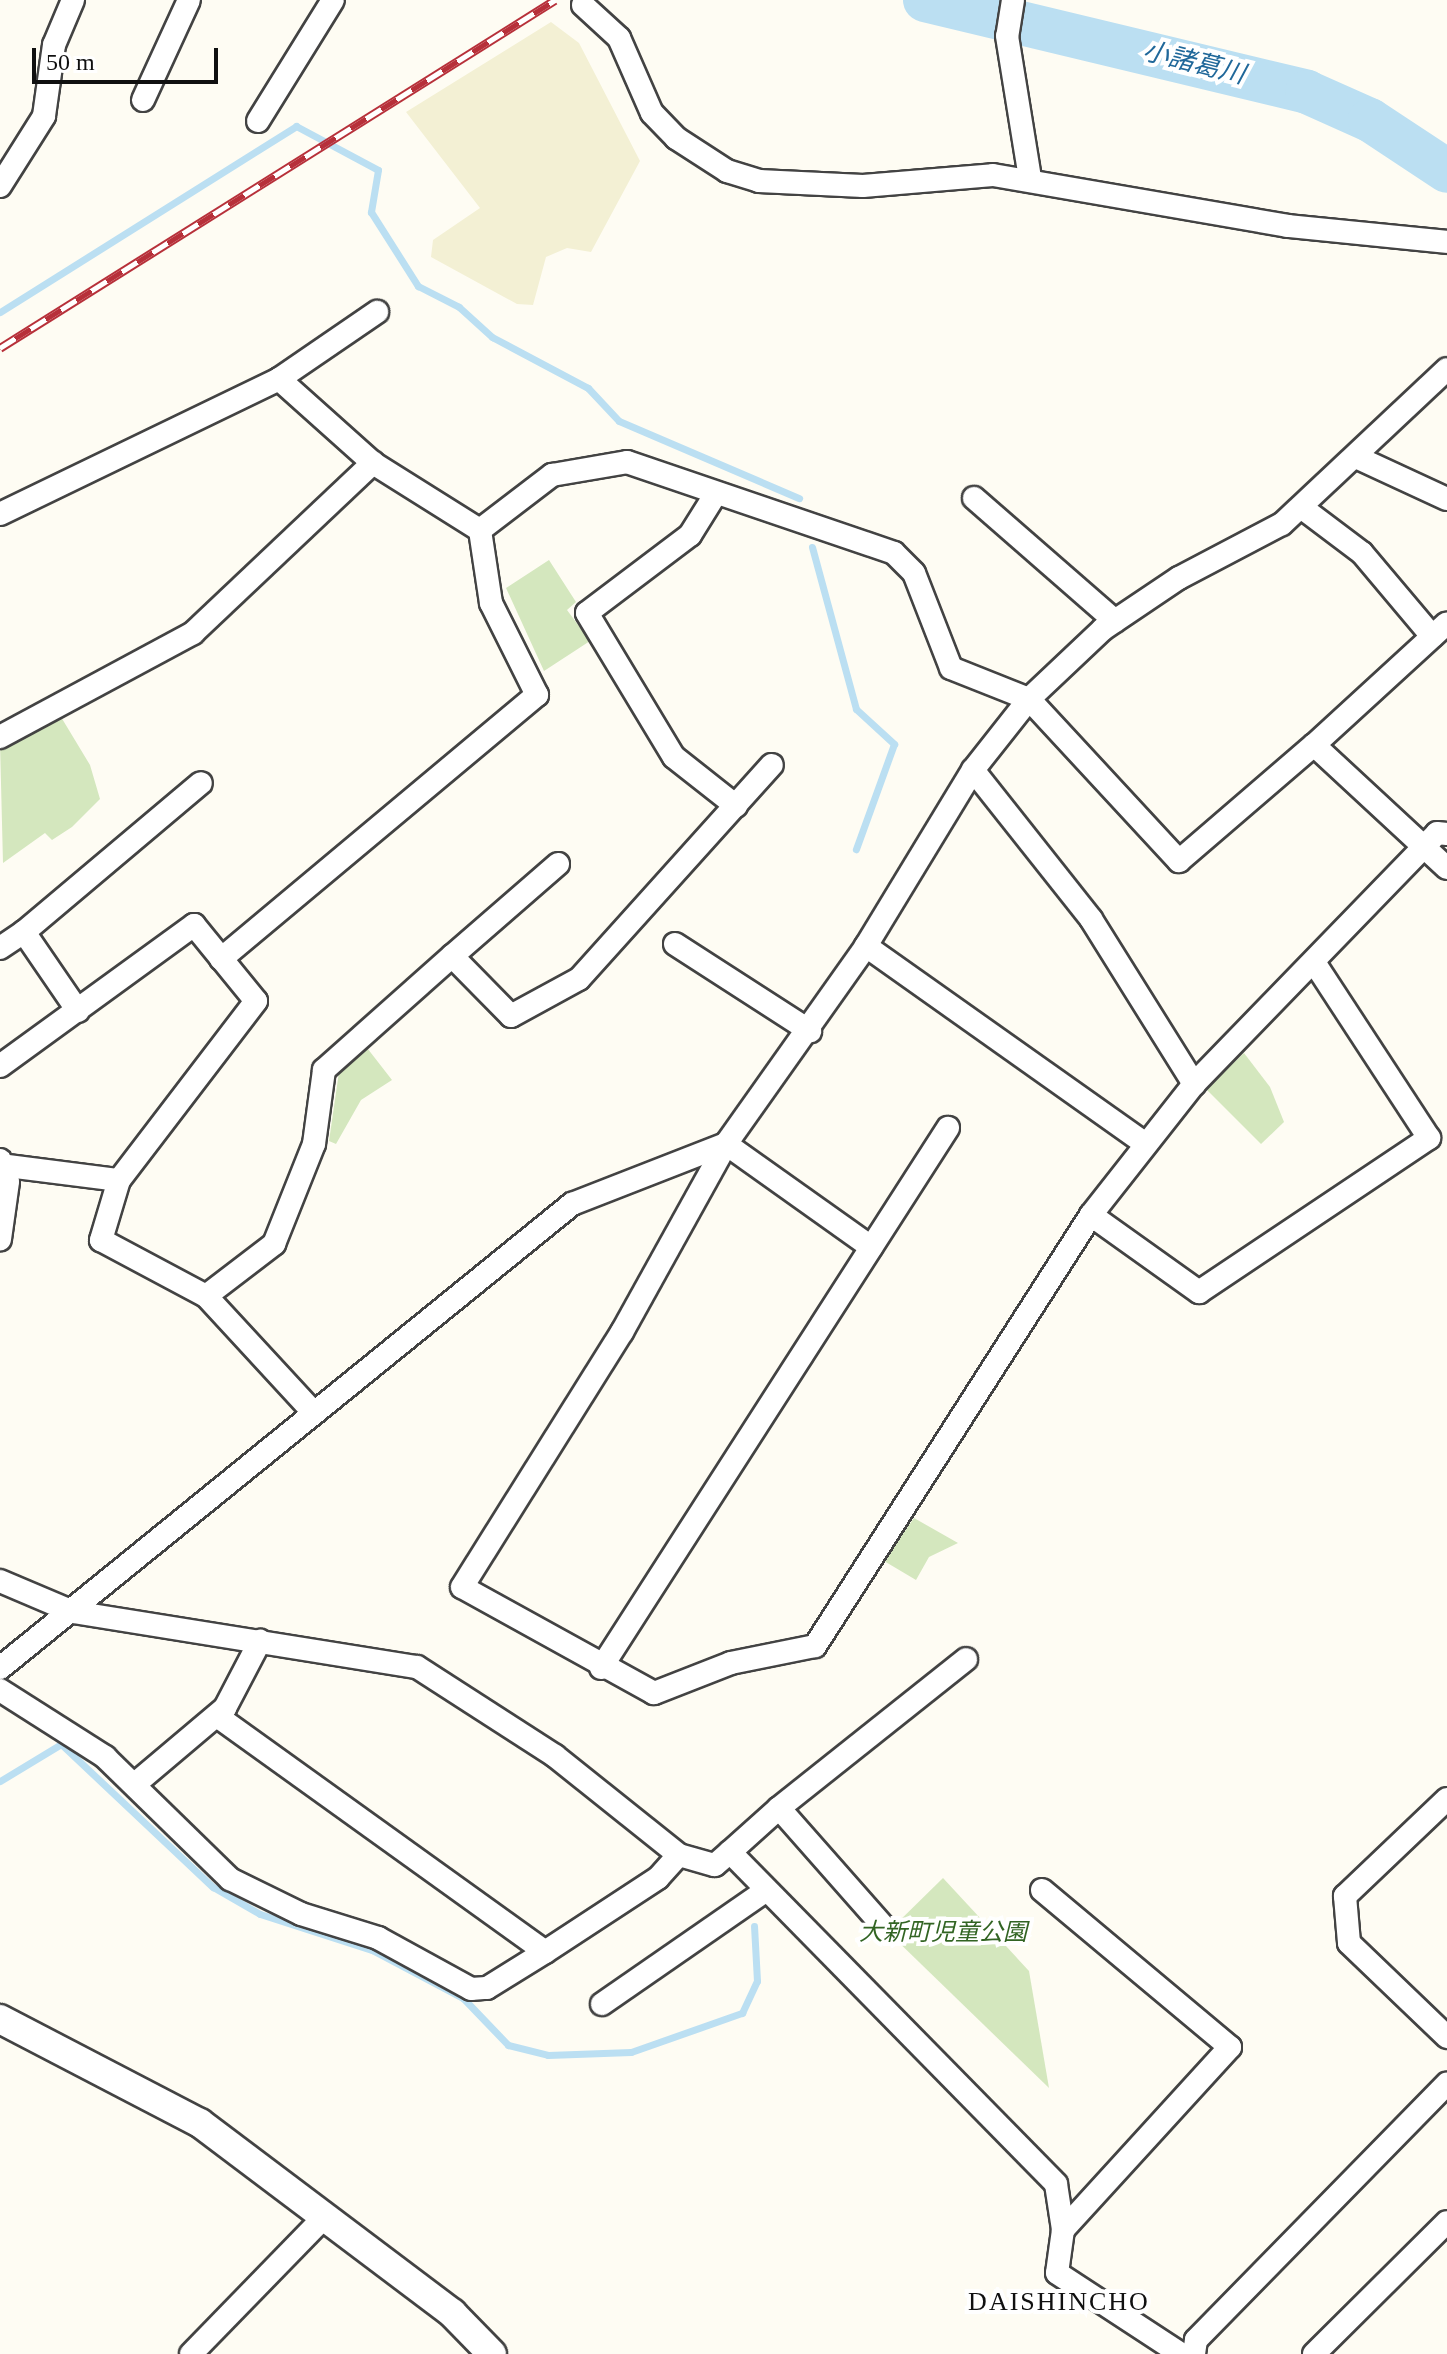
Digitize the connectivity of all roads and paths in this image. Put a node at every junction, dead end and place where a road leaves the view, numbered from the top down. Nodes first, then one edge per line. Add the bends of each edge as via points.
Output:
1 (73, 0) edge
2 (189, 0) edge
3 (333, 0) edge
4 (1013, 0) edge
5 (583, 5) dead end
6 (143, 100) dead end
7 (258, 121) dead end
8 (1030, 178) junction
9 (0, 186) edge
10 (1447, 242) edge
11 (377, 312) dead end
12 (1447, 369) edge
13 (279, 379) junction
14 (1356, 457) junction
15 (373, 463) junction
16 (715, 495) junction
17 (974, 498) dead end
18 (1447, 499) edge
19 (1301, 507) junction
20 (0, 514) edge
21 (480, 530) junction
22 (1115, 621) junction
23 (1440, 630) edge
24 (1029, 699) junction
25 (0, 737) edge
26 (1314, 745) junction
27 (772, 765) dead end
28 (973, 770) junction
29 (201, 783) dead end
30 (736, 806) junction
31 (1447, 834) edge
32 (1427, 847) junction
33 (558, 864) dead end
34 (1447, 868) edge
35 (24, 932) junction
36 (675, 944) dead end
37 (866, 946) junction
38 (0, 948) edge
39 (452, 956) junction
40 (221, 959) junction
41 (1316, 965) junction
42 (78, 1011) junction
43 (810, 1031) junction
44 (0, 1066) edge
45 (1194, 1084) junction
46 (948, 1128) dead end
47 (1143, 1142) junction
48 (726, 1144) junction
49 (1, 1163) edge
50 (119, 1180) junction
51 (1091, 1215) junction
52 (0, 1239) edge
53 (871, 1247) junction
54 (206, 1296) junction
55 (314, 1413) junction
56 (0, 1581) edge
57 (73, 1612) junction
58 (260, 1641) junction
59 (966, 1659) dead end
60 (0, 1668) edge
61 (601, 1668) junction
62 (0, 1690) edge
63 (217, 1716) junction
64 (135, 1784) junction
65 (1447, 1799) edge
66 (779, 1808) junction
67 (730, 1852) junction
68 (679, 1855) junction
69 (1042, 1890) dead end
70 (765, 1891) junction
71 (882, 1925) dead end
72 (545, 1952) junction
73 (602, 2004) dead end
74 (0, 2019) edge
75 (1447, 2037) edge
76 (1447, 2084) edge
77 (325, 2216) junction
78 (1447, 2222) edge
79 (1063, 2230) junction
80 (191, 2354) edge
81 (492, 2354) edge
82 (1181, 2354) edge
83 (1194, 2354) edge
84 (1314, 2354) edge

1 - 9 street via 54,45 44,116
2 - 6 street
3 - 7 street
4 - 8 street via 1007,36
5 - 8 street via 619,38 652,113 727,171 787,188
8 - 10 street via 1288,226
11 - 13 street
12 - 14 street
13 - 15 street
13 - 20 street
14 - 18 street
14 - 19 street
15 - 21 street
15 - 25 street via 193,633
16 - 21 street via 627,462 552,475
16 - 24 street via 894,553 914,573 951,668
16 - 30 street via 690,535 587,613 674,757
17 - 22 street
19 - 22 street
19 - 23 street via 1362,553
21 - 40 street via 491,603 537,695
22 - 24 street
23 - 26 street
24 - 26 street via 1179,861
24 - 28 street
26 - 32 street
27 - 30 street
28 - 37 street
28 - 45 street via 1091,919
29 - 35 street
30 - 39 street via 579,979 511,1016
31 - 32 street via 1437,833
32 - 34 street
32 - 41 street
33 - 39 street
35 - 38 street
35 - 42 street
36 - 43 street
37 - 43 street
37 - 47 street
39 - 54 street via 324,1070 314,1144 274,1244
40 - 42 street via 194,925
40 - 50 street via 256,1001
41 - 45 street
41 - 51 street via 1429,1138 1199,1292
42 - 44 street
43 - 48 street
45 - 47 street
46 - 53 street
47 - 51 street
48 - 53 street
48 - 55 street via 572,1204
48 - 61 street via 622,1332 462,1587
49 - 50 street
49 - 52 street via 8,1215
50 - 54 street via 101,1240
51 - 61 street via 815,1646 731,1663 654,1693
53 - 61 street
54 - 55 street
55 - 57 street
56 - 57 street
57 - 58 street
57 - 60 street
58 - 63 street
58 - 68 street via 417,1667 555,1756
59 - 66 street
62 - 64 street via 71,1731
63 - 64 street
63 - 72 street
64 - 72 street via 230,1879 301,1914 378,1938 471,1989 487,1988
65 - 75 street via 1345,1896 1349,1943
66 - 67 street
66 - 71 street
67 - 68 street via 715,1865
67 - 70 street
68 - 72 street via 658,1878
69 - 79 street via 1230,2047
70 - 73 street
70 - 79 street via 1056,2184
74 - 77 street via 200,2123
76 - 83 street via 1206,2329
77 - 80 street
77 - 81 street via 452,2313
78 - 84 street
79 - 82 street via 1057,2273

